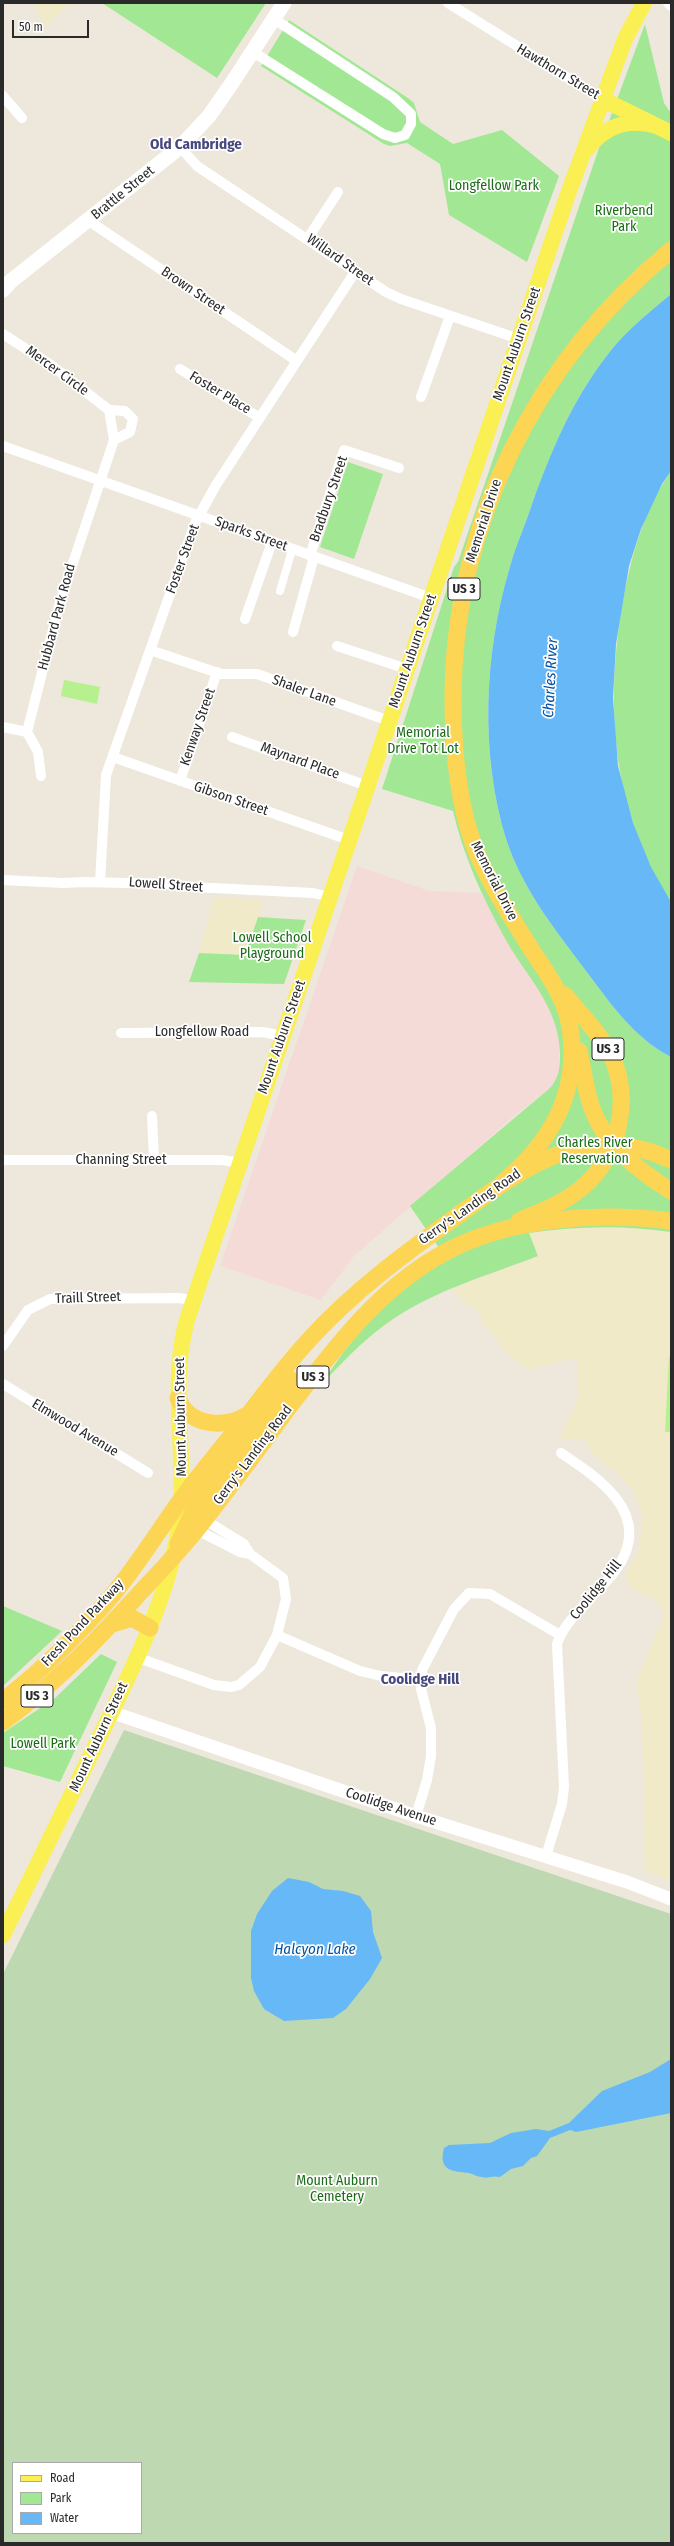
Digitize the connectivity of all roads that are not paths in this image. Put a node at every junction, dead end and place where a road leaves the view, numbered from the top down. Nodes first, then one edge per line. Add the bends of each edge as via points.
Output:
1 (284, 3) edge
2 (644, 3) edge
3 (668, 3) edge
4 (454, 5) edge
5 (671, 6) edge
6 (274, 19) junction
7 (253, 52) junction
8 (3, 96) edge
9 (602, 99) junction
10 (22, 118) dead end
11 (664, 130) edge
12 (180, 147) junction
13 (580, 160) junction
14 (338, 192) dead end
15 (89, 221) junction
16 (308, 238) junction
17 (671, 250) edge
18 (355, 272) junction
19 (3, 290) edge
20 (450, 316) junction
21 (3, 334) edge
22 (518, 339) junction
23 (297, 361) junction
24 (180, 369) dead end
25 (421, 397) dead end
26 (109, 410) junction
27 (260, 418) junction
28 (114, 440) junction
29 (3, 446) edge
30 (399, 468) dead end
31 (101, 481) junction
32 (199, 515) junction
33 (272, 542) junction
34 (292, 550) junction
35 (312, 557) junction
36 (280, 591) dead end
37 (431, 598) junction
38 (245, 619) dead end
39 (293, 632) dead end
40 (337, 646) dead end
41 (150, 650) junction
42 (407, 669) junction
43 (217, 672) junction
44 (389, 721) junction
45 (3, 727) edge
46 (27, 732) junction
47 (232, 737) dead end
48 (113, 757) junction
49 (41, 776) dead end
50 (180, 781) junction
51 (367, 786) junction
52 (349, 840) junction
53 (3, 880) edge
54 (100, 882) junction
55 (330, 897) junction
56 (547, 972) junction
57 (569, 1018) junction
58 (121, 1033) dead end
59 (282, 1036) junction
60 (152, 1116) dead end
61 (612, 1144) junction
62 (154, 1159) junction
63 (3, 1160) edge
64 (671, 1160) edge
65 (240, 1163) junction
66 (502, 1183) junction
67 (671, 1191) edge
68 (671, 1221) edge
69 (486, 1236) junction
70 (360, 1289) junction
71 (193, 1300) junction
72 (3, 1346) edge
73 (3, 1384) edge
74 (178, 1398) junction
75 (250, 1412) junction
76 (561, 1453) dead end
77 (148, 1472) dead end
78 (182, 1499) junction
79 (201, 1525) junction
80 (173, 1557) junction
81 (112, 1624) junction
82 (150, 1628) junction
83 (277, 1635) junction
84 (560, 1635) junction
85 (136, 1657) junction
86 (420, 1680) junction
87 (3, 1701) edge
88 (111, 1712) junction
89 (3, 1722) edge
90 (416, 1816) junction
91 (546, 1856) junction
92 (671, 1899) edge
93 (3, 1935) edge

1 - 6 main road, Brattle Street
2 - 9 main road, Mount Auburn Street via 628,31
3 - 5 street
4 - 9 street, Hawthorn Street
6 - 7 main road, Brattle Street
6 - 7 street via 393,97 411,114 411,124 405,135 395,138 382,134
7 - 12 main road, Brattle Street via 209,116
8 - 10 street
9 - 11 main road, Hawthorn Street
9 - 13 main road, Mount Auburn Street
11 - 13 main road via 636,122 611,127 595,140
12 - 15 main road, Brattle Street
12 - 16 street, Willard Street via 197,166
13 - 22 main road, Mount Auburn Street
14 - 16 street
15 - 19 main road, Brattle Street via 11,281
15 - 23 street, Brown Street
16 - 18 street, Willard Street
17 - 56 highway, Memorial Drive / US 3 via 622,294 597,321 562,364 535,404 509,454 490,500 474,546 462,601 454,661 453,710 456,766 462,802 474,845 488,875
18 - 20 street, Willard Street via 396,297
18 - 23 street, Foster Street
20 - 22 street, Willard Street
20 - 25 street
21 - 26 street, Mercer Circle via 51,365
22 - 37 main road, Mount Auburn Street
23 - 27 street, Foster Street
24 - 27 street, Foster Place
26 - 28 street
26 - 28 street, Mercer Circle via 125,411 133,418 130,432
27 - 32 street, Foster Street
28 - 31 street
29 - 31 street, Sparks Street
30 - 35 street, Bradbury Street via 344,450
31 - 32 street, Sparks Street
31 - 46 street, Hubbard Park Road via 78,542 60,602
32 - 33 street, Sparks Street
32 - 41 street, Foster Street
33 - 34 street, Sparks Street
33 - 38 street
34 - 35 street, Sparks Street
34 - 36 street
35 - 37 street, Sparks Street
35 - 39 street
37 - 42 main road, Mount Auburn Street
40 - 42 street
41 - 43 street, Shaler Lane
41 - 48 street, Foster Street
42 - 44 main road, Mount Auburn Street
43 - 44 street, Shaler Lane via 257,674
43 - 50 street, Kenway Street
44 - 51 main road, Mount Auburn Street
45 - 46 street
46 - 49 street via 38,752
47 - 51 street, Maynard Place
48 - 50 street, Gibson Street
48 - 54 street, Foster Street via 104,785
50 - 52 street, Gibson Street
51 - 52 main road, Mount Auburn Street
52 - 55 main road, Mount Auburn Street
53 - 54 street, Lowell Street via 63,884
54 - 55 street, Lowell Street via 313,893
55 - 59 main road, Mount Auburn Street
56 - 57 highway, US 3
56 - 61 highway, US 3 via 605,1045 614,1064 621,1103
57 - 61 highway via 592,1108
57 - 66 highway, US 3 via 572,1068 562,1109 539,1146
58 - 59 street, Longfellow Road via 263,1032
59 - 65 main road, Mount Auburn Street
60 - 62 street
61 - 64 highway, Gerry's Landing Road via 638,1148
61 - 66 highway, Gerry's Landing Road via 581,1147 554,1154
61 - 67 highway via 635,1166
61 - 69 highway, US 3 via 599,1170 578,1191
62 - 63 street, Channing Street
62 - 65 street, Channing Street via 222,1160
65 - 71 main road, Mount Auburn Street
66 - 70 highway, Gerry's Landing Road / US 3 via 390,1264
68 - 69 highway, Gerry's Landing Road via 627,1217 582,1217
69 - 79 highway, Gerry's Landing Road / US 3 via 451,1249 428,1263 370,1309 328,1358
70 - 75 highway, Gerry's Landing Road / US 3 via 308,1341
70 - 80 highway via 202,1498 186,1526
71 - 72 street, Traill Street via 50,1299 28,1310
71 - 74 main road, Mount Auburn Street via 180,1349
73 - 77 street, Elmwood Avenue
74 - 75 highway via 188,1414 213,1424 234,1422
74 - 78 main road, Mount Auburn Street via 183,1467
75 - 78 highway, Gerry's Landing Road / US 3
76 - 84 street, Coolidge Hill via 613,1492 623,1507 628,1533 625,1553 616,1570
78 - 80 main road, Mount Auburn Street
78 - 87 highway, Fresh Pond Parkway / US 3 via 135,1566 100,1609 61,1649
79 - 80 highway, Gerry's Landing Road / US 3
79 - 83 street via 240,1552 250,1554 278,1573 285,1583 286,1599
80 - 81 highway, Fresh Pond Parkway / US 3
80 - 82 main road, Mount Auburn Street
81 - 82 highway via 132,1618
81 - 89 highway, Fresh Pond Parkway / US 3 via 56,1680
82 - 85 main road, Mount Auburn Street
83 - 85 street via 256,1672 246,1681 231,1687 214,1685
83 - 86 street via 360,1671
84 - 86 street via 490,1594 469,1593 454,1609 426,1660
84 - 91 street, Coolidge Hill via 556,1651 564,1787 562,1804
85 - 88 main road, Mount Auburn Street
86 - 90 street via 431,1728 431,1756
88 - 90 street, Coolidge Avenue
88 - 93 main road, Mount Auburn Street
90 - 91 street, Coolidge Avenue
91 - 92 street, Coolidge Avenue

